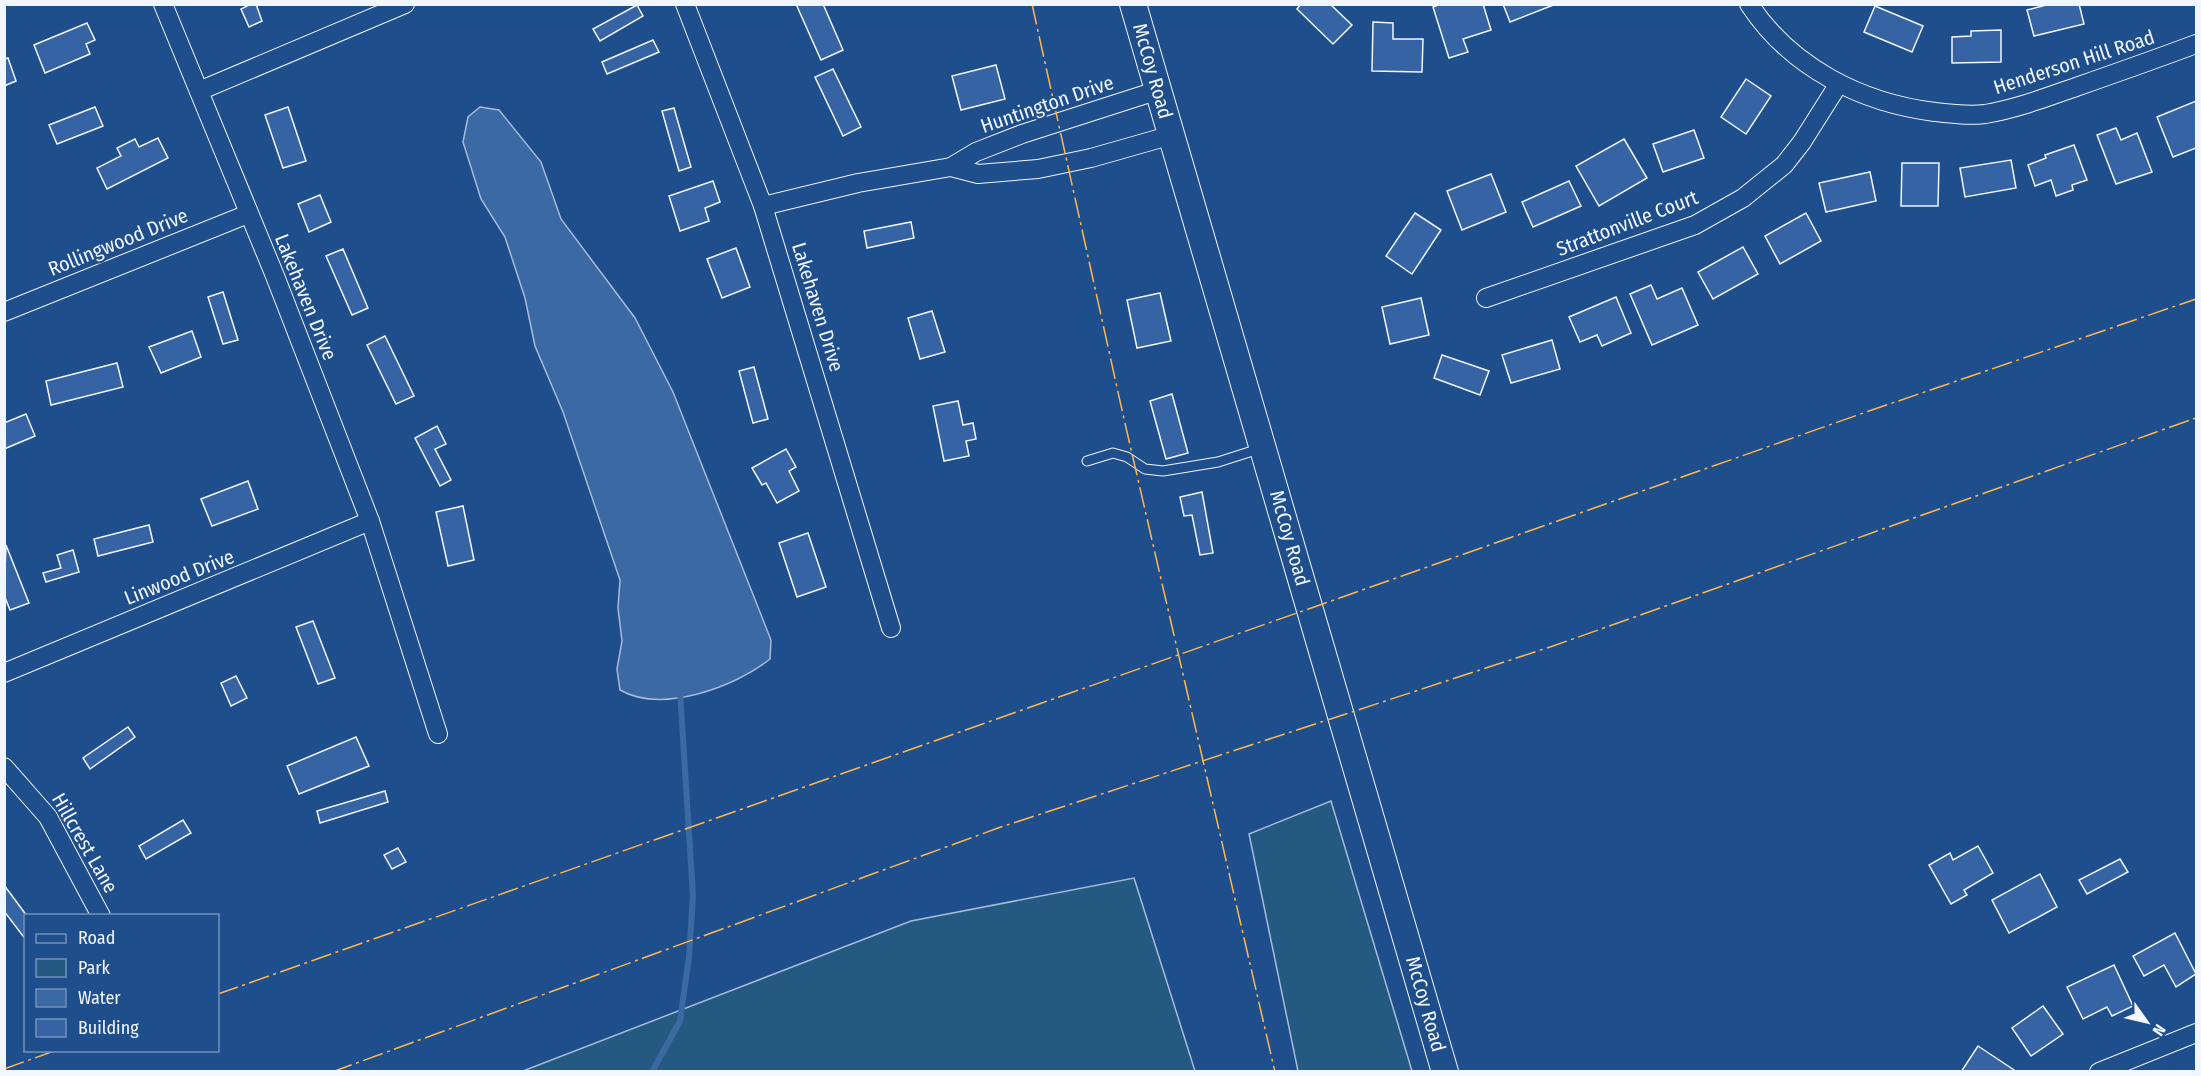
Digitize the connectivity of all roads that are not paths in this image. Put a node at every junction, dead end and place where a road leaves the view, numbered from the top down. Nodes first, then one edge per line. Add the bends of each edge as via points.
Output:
1 (163, 4) edge
2 (405, 4) edge
3 (685, 4) edge
4 (1133, 4) edge
5 (1749, 4) edge
6 (2196, 45) edge
7 (1838, 85) junction
8 (1160, 90) junction
9 (198, 91) junction
10 (1172, 135) junction
11 (951, 166) junction
12 (764, 206) junction
13 (248, 214) junction
14 (1486, 298) dead end
15 (4, 312) edge
16 (1264, 448) junction
17 (1087, 461) dead end
18 (370, 521) junction
19 (891, 628) dead end
20 (4, 673) edge
21 (438, 734) dead end
22 (4, 767) edge
23 (100, 914) edge
24 (2196, 1033) edge
25 (1445, 1071) edge
26 (2099, 1071) edge

1 - 9 street, Lakehaven Drive
2 - 9 street
3 - 12 street, Lakehaven Drive
4 - 8 main road, McCoy Road
5 - 7 street, Henderson Hill Road via 1771,33
6 - 7 street, Henderson Hill Road via 2049,97 1985,114 1964,116 1911,109 1872,100
7 - 14 street, Strattonville Court via 1784,165 1743,198 1695,225
8 - 10 main road, McCoy Road
8 - 11 street, Huntington Drive via 1022,134
9 - 13 street, Lakehaven Drive
10 - 11 street, Huntington Drive via 1038,169 978,174
10 - 16 main road, McCoy Road
11 - 12 street, Huntington Drive
12 - 19 street, Lakehaven Drive
13 - 15 street, Rollingwood Drive
13 - 18 street, Lakehaven Drive
16 - 17 lane via 1218,462 1162,471 1145,469 1113,453
16 - 25 main road, McCoy Road
18 - 20 street, Linwood Drive
18 - 21 street, Lakehaven Drive
22 - 23 street, Hillcrest Lane via 48,817
24 - 26 street

